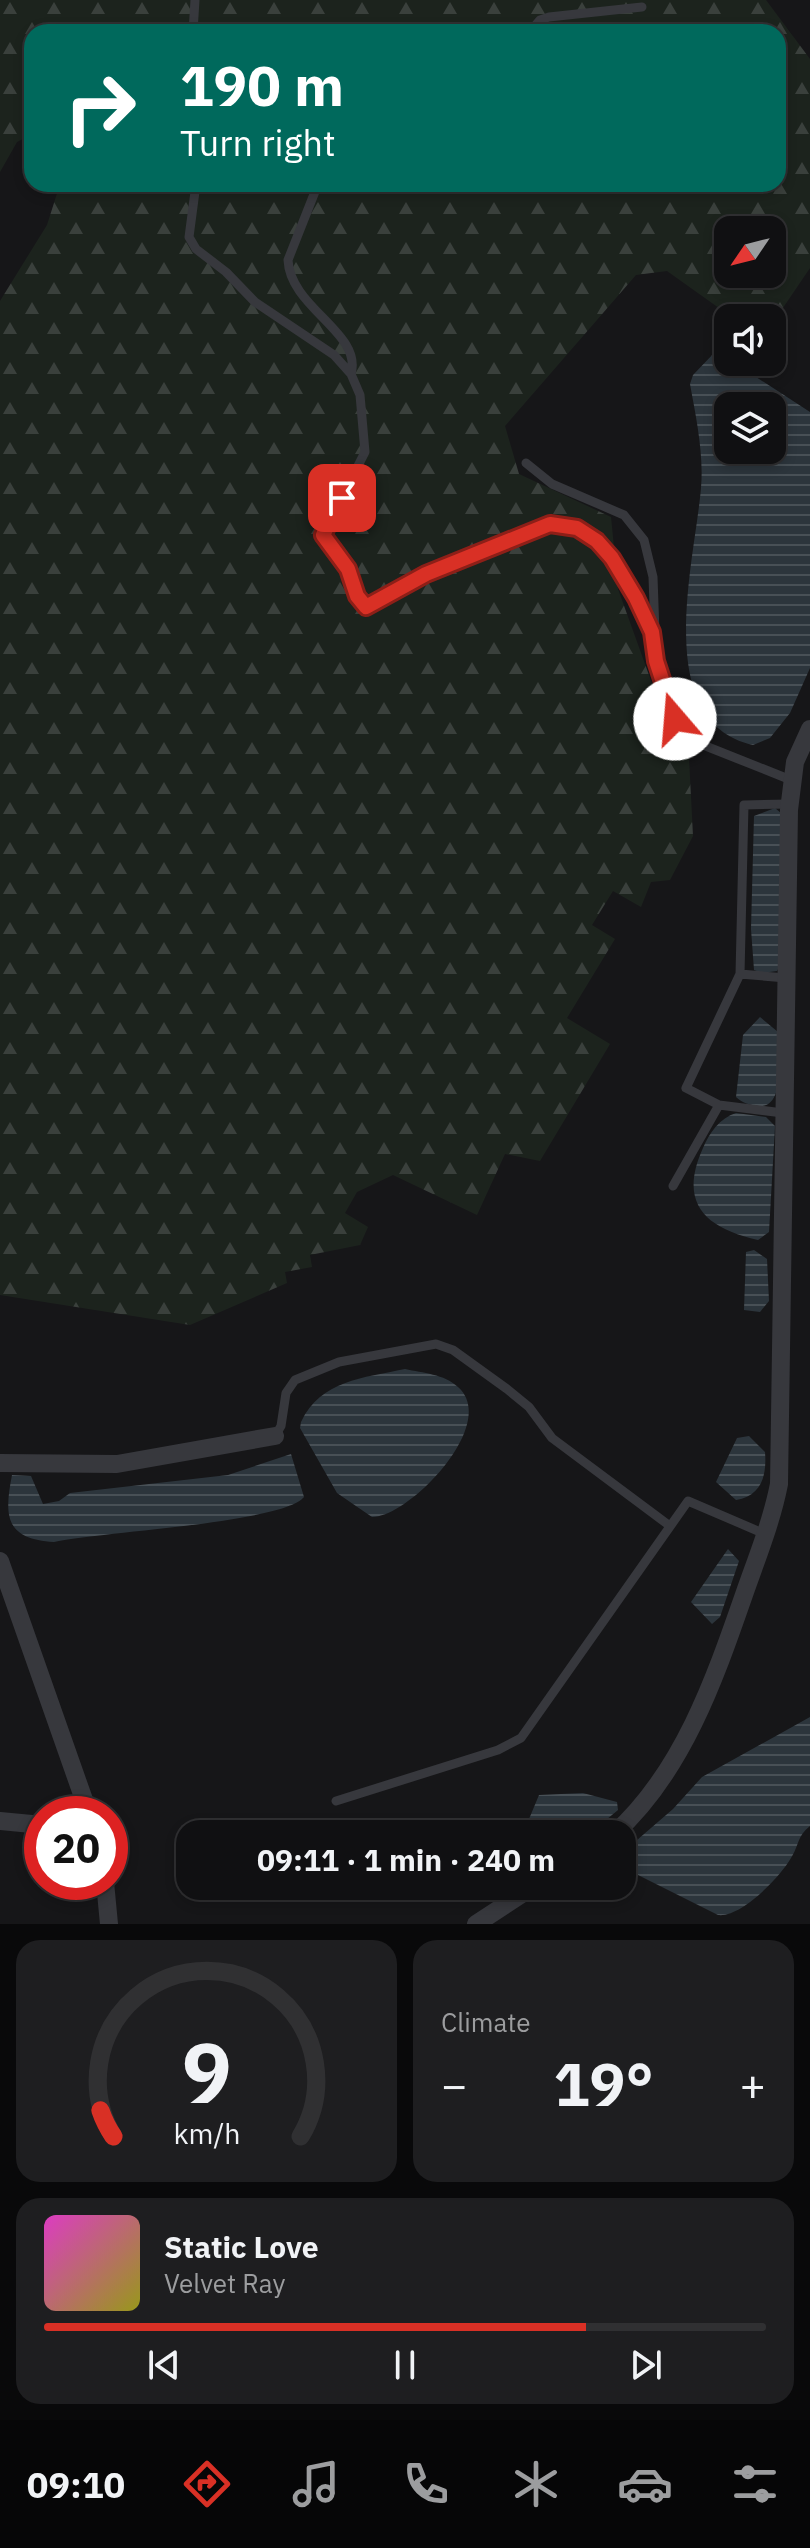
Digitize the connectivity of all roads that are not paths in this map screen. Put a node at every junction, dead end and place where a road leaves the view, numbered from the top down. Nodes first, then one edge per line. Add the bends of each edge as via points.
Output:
1 (196, 2) edge
2 (642, 7) dead end
3 (194, 24) edge
4 (537, 24) edge
5 (195, 192) edge
6 (315, 192) edge
7 (351, 374) junction
8 (526, 463) dead end
9 (652, 632) junction
10 (810, 729) edge
11 (791, 780) junction
12 (789, 804) junction
13 (740, 974) junction
14 (786, 978) junction
15 (719, 1105) junction
16 (783, 1113) junction
17 (673, 1186) dead end
18 (275, 1436) joint
19 (0, 1463) edge
20 (670, 1526) junction
21 (765, 1534) junction
22 (0, 1561) edge
23 (83, 1796) edge
24 (336, 1801) dead end
25 (628, 1820) edge
26 (0, 1821) edge
27 (24, 1823) edge
28 (107, 1900) edge
29 (513, 1900) edge
30 (109, 1924) edge
31 (476, 1924) edge

1 - 3 lane
2 - 4 lane via 549,17
5 - 7 lane via 189,237 196,249 255,302 334,355
6 - 7 lane via 288,270 319,317 347,343
7 - 9 lane via 363,407 365,452 323,535 348,569 366,607 426,574 559,523 585,532 612,558
8 - 9 lane via 552,484 624,515 634,525 649,553
9 - 11 lane via 675,719 688,739
10 - 11 street
11 - 12 street
12 - 13 lane via 744,805
12 - 14 street
13 - 14 lane
13 - 15 lane via 686,1088
14 - 16 street
15 - 16 lane
15 - 17 lane
16 - 21 street via 782,1434 779,1484
18 - 19 street via 117,1464
18 - 20 lane via 286,1393 295,1380 339,1362 436,1344 453,1350 507,1389 529,1407 552,1438
20 - 21 lane via 688,1501
20 - 24 lane via 521,1738
21 - 25 street via 696,1719
22 - 23 street
26 - 27 street
28 - 30 street
29 - 31 street

